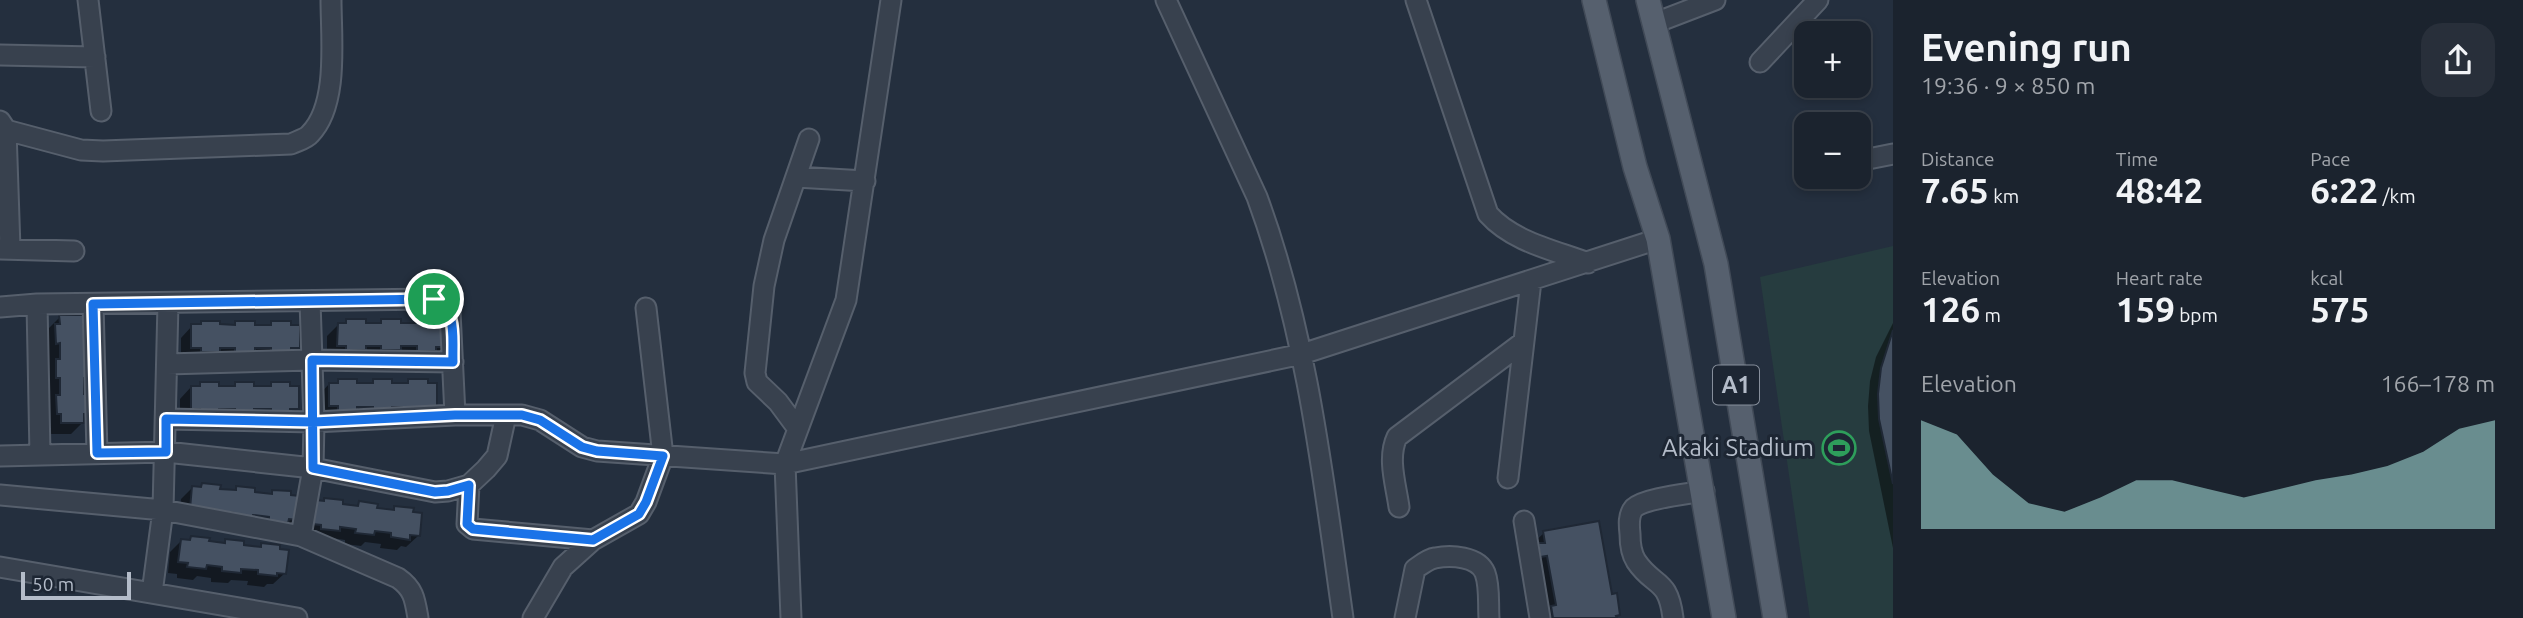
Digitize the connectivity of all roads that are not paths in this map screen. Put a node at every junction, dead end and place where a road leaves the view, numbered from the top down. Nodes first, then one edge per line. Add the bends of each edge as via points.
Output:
1 (331, 0) edge
2 (891, 0) edge
3 (1166, 0) edge
4 (1416, 0) edge
5 (1594, 0) edge
6 (1648, 0) edge
7 (1715, 0) edge
8 (1818, 0) edge
9 (93, 1) edge
10 (1654, 23) junction
11 (0, 55) edge
12 (95, 57) junction
13 (1760, 62) dead end
14 (102, 111) dead end
15 (3, 126) edge
16 (809, 139) dead end
17 (1893, 154) edge
18 (1871, 158) edge
19 (796, 177) junction
20 (865, 181) junction
21 (1658, 239) junction
22 (5, 249) edge
23 (74, 251) dead end
24 (1588, 263) junction
25 (1531, 281) junction
26 (310, 301) junction
27 (168, 303) junction
28 (37, 304) junction
29 (93, 304) junction
30 (0, 307) edge
31 (646, 309) dead end
32 (1522, 343) junction
33 (1302, 354) junction
34 (312, 360) junction
35 (453, 362) junction
36 (167, 364) junction
37 (455, 415) junction
38 (506, 415) junction
39 (166, 419) junction
40 (314, 422) junction
41 (798, 429) junction
42 (166, 452) junction
43 (97, 453) junction
44 (40, 455) junction
45 (0, 456) edge
46 (663, 456) junction
47 (785, 464) junction
48 (313, 468) junction
49 (1507, 478) dead end
50 (469, 485) junction
51 (1703, 491) junction
52 (0, 495) edge
53 (1399, 508) dead end
54 (163, 510) junction
55 (1524, 521) dead end
56 (301, 536) junction
57 (593, 540) junction
58 (0, 567) edge
59 (152, 593) junction
60 (297, 618) edge
61 (418, 618) edge
62 (533, 618) edge
63 (791, 618) edge
64 (1343, 618) edge
65 (1405, 618) edge
66 (1489, 618) edge
67 (1540, 618) edge
68 (1674, 618) edge
69 (1724, 618) edge
70 (1775, 618) edge

1 - 15 street via 330,91 322,117 309,136 291,144 81,150
2 - 20 street
3 - 33 street via 1267,223
4 - 24 street via 1488,214 1500,228 1516,236
5 - 21 main road, A1 via 1635,167
6 - 10 main road, A1
7 - 10 street
8 - 13 street
9 - 12 street
10 - 70 main road, A1 via 1716,264
11 - 12 street
12 - 14 street
15 - 22 street
16 - 19 street
17 - 18 street
19 - 20 street
19 - 41 street via 764,286 755,373 757,382
20 - 41 street via 846,300
21 - 24 street
21 - 51 main road, A1
22 - 23 street
24 - 25 street
25 - 32 street
25 - 33 street
26 - 27 street
26 - 34 street
26 - 35 street via 434,299 450,311
27 - 29 street
27 - 36 street
28 - 29 street
28 - 30 street
28 - 44 street
29 - 43 street
31 - 46 street
32 - 49 street
32 - 53 street via 1397,437 1392,457
33 - 47 street
33 - 64 street
34 - 35 street
34 - 36 street
34 - 40 street
35 - 37 street
36 - 39 street
37 - 38 street
37 - 40 street
38 - 46 street via 540,420 582,447 597,451
38 - 50 street via 497,456
39 - 40 street
39 - 42 street
40 - 48 street
41 - 47 street
42 - 43 street
42 - 48 street
42 - 54 street
43 - 44 street
44 - 45 street
46 - 47 street
46 - 57 street via 639,514
47 - 63 street
48 - 50 street via 435,492
48 - 56 street
50 - 57 street via 466,517 473,529
51 - 68 street via 1643,503 1629,518 1633,554 1667,590
51 - 69 main road, A1
52 - 54 street
54 - 56 street
54 - 59 street
55 - 67 street
56 - 61 street via 409,585
57 - 62 street via 563,567
58 - 59 street
59 - 60 street
65 - 66 street via 1415,569 1434,558 1463,558 1479,563 1484,570

